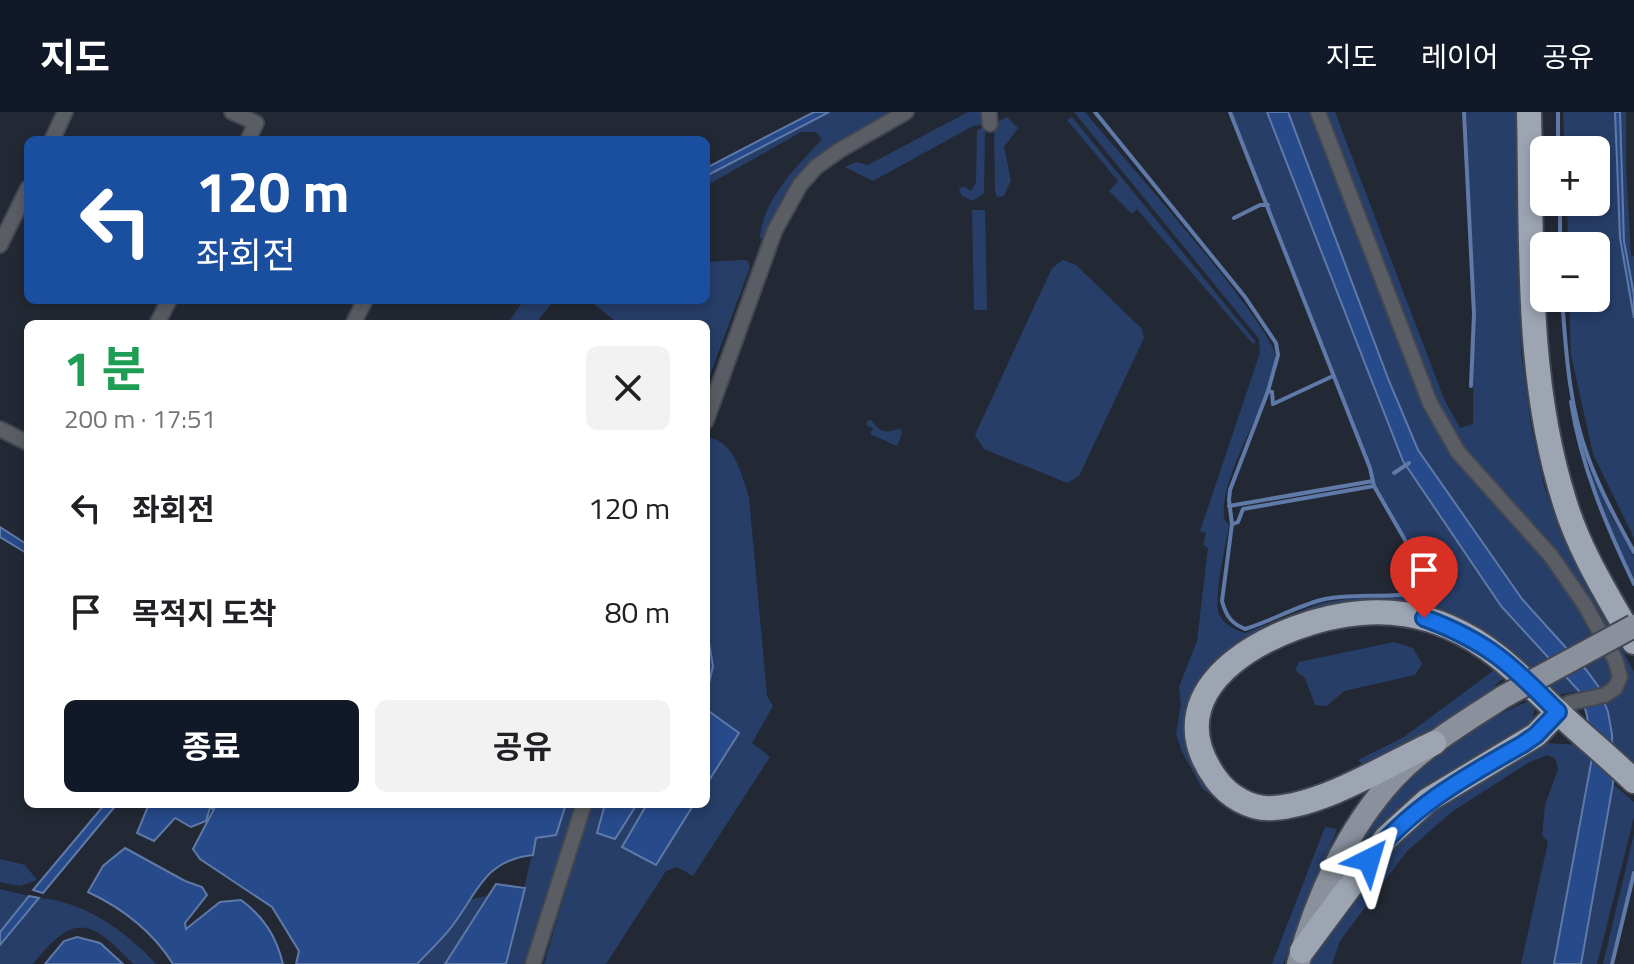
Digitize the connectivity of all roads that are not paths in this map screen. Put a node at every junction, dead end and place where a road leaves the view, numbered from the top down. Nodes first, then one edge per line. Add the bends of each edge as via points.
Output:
1 (65, 112) edge
2 (232, 112) edge
3 (906, 112) edge
4 (1318, 112) edge
5 (1529, 112) edge
6 (1543, 112) edge
7 (54, 136) edge
8 (252, 136) edge
9 (1544, 136) edge
10 (24, 196) edge
11 (0, 245) edge
12 (1548, 312) edge
13 (710, 410) edge
14 (0, 429) edge
15 (24, 441) edge
16 (1634, 612) edge
17 (1634, 626) edge
18 (1634, 642) edge
19 (1558, 712) junction
20 (1434, 743) junction
21 (1628, 775) edge
22 (583, 808) edge
23 (1300, 957) edge
24 (533, 964) edge

1 - 7 street
2 - 8 street via 256,123
3 - 13 street via 840,150 800,185 775,230
4 - 19 street via 1430,403 1458,452 1535,536 1585,605 1618,669 1619,683 1605,695
5 - 18 highway via 1537,365 1545,420 1564,500 1588,561
6 - 9 highway
10 - 11 street
12 - 16 highway via 1558,421 1577,494 1600,551
14 - 15 street
17 - 20 main road, bridge via 1503,697
19 - 20 highway via 1482,643 1424,618 1360,613 1324,619 1257,645 1219,674 1197,715 1204,756 1220,784 1242,801 1270,809 1303,804
19 - 21 highway
19 - 23 highway via 1536,735 1428,800 1402,822
20 - 23 main road via 1367,811 1323,891
22 - 24 street

